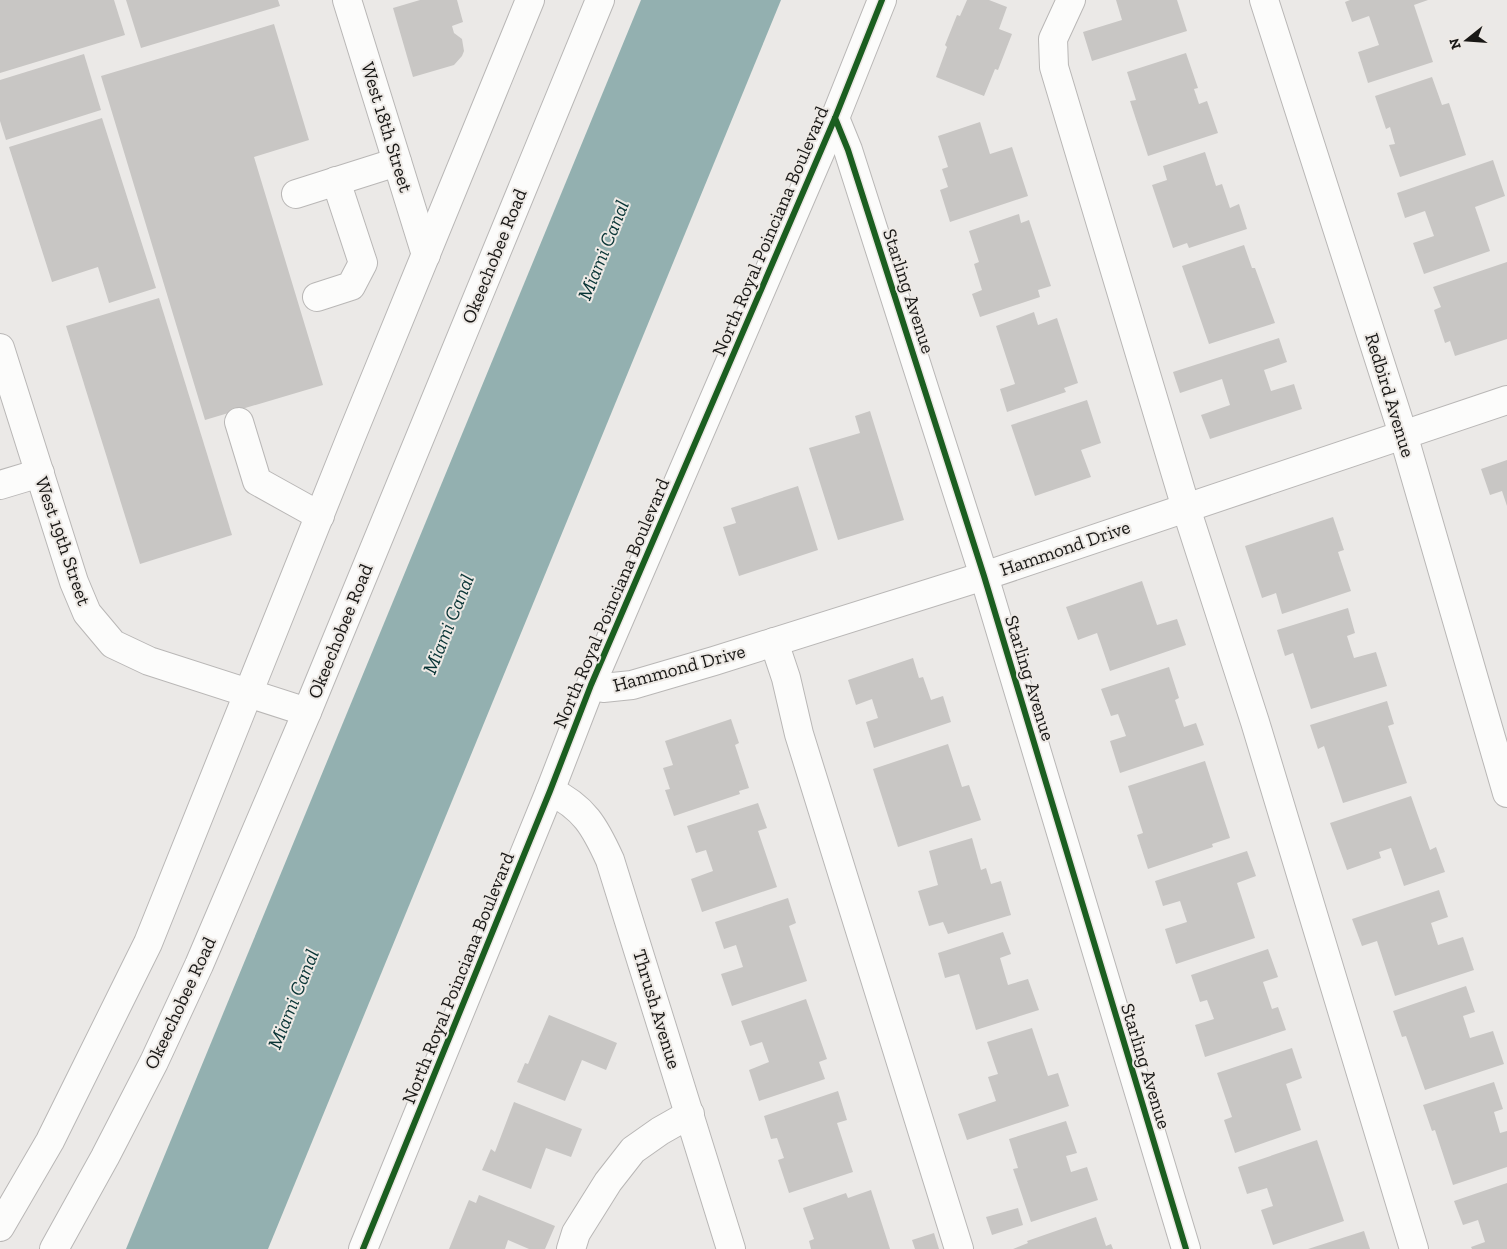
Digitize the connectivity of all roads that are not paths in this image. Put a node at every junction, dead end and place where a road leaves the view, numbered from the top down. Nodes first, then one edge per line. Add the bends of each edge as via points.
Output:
1 (348, 0) edge
2 (530, 0) edge
3 (600, 0) edge
4 (882, 0) edge
5 (1071, 0) edge
6 (1264, 0) edge
7 (835, 118) junction
8 (397, 162) junction
9 (336, 181) junction
10 (296, 194) dead end
11 (426, 255) junction
12 (317, 297) dead end
13 (0, 348) edge
14 (1507, 400) edge
15 (239, 422) dead end
16 (1403, 434) junction
17 (40, 473) junction
18 (0, 485) edge
19 (1186, 508) junction
20 (320, 516) junction
21 (984, 576) junction
22 (774, 642) junction
23 (591, 685) junction
24 (248, 692) junction
25 (307, 712) junction
26 (550, 791) junction
27 (1507, 793) edge
28 (690, 1114) junction
29 (0, 1227) edge
30 (54, 1249) edge
31 (364, 1249) edge
32 (571, 1249) edge
33 (731, 1249) edge
34 (959, 1249) edge
35 (1186, 1249) edge
36 (1414, 1249) edge

1 - 8 main road, West 18th Street
2 - 11 main road
3 - 25 main road, Okeechobee Road
4 - 7 main road, North Royal Poinciana Boulevard
5 - 19 main road via 1053,39 1054,68
6 - 16 main road, Redbird Avenue
7 - 21 main road, Starling Avenue
7 - 23 main road, North Royal Poinciana Boulevard
8 - 9 main road
8 - 11 main road, West 18th Street
9 - 10 main road
9 - 12 main road via 363,263 351,286
11 - 20 main road
13 - 17 main road, West 19th Street
14 - 16 main road, Hammond Drive
15 - 20 main road via 257,481
16 - 19 main road, Hammond Drive
16 - 27 main road, Redbird Avenue
17 - 18 main road
17 - 24 main road, West 19th Street via 74,582 88,613 113,644 149,661
19 - 21 main road, Hammond Drive
19 - 36 main road via 1255,722
20 - 24 main road
21 - 22 main road, Hammond Drive
21 - 35 main road, Starling Avenue
22 - 23 main road, Hammond Drive via 632,685 604,688
22 - 34 main road via 799,734
23 - 26 main road, North Royal Poinciana Boulevard
24 - 25 main road, West 19th Street
24 - 29 main road via 148,943 50,1141
25 - 30 main road, Okeechobee Road via 154,1062
26 - 28 main road, Thrush Avenue via 572,803 590,821 610,860
26 - 31 main road, North Royal Poinciana Boulevard
28 - 32 main road via 633,1150 576,1233
28 - 33 main road, Thrush Avenue

